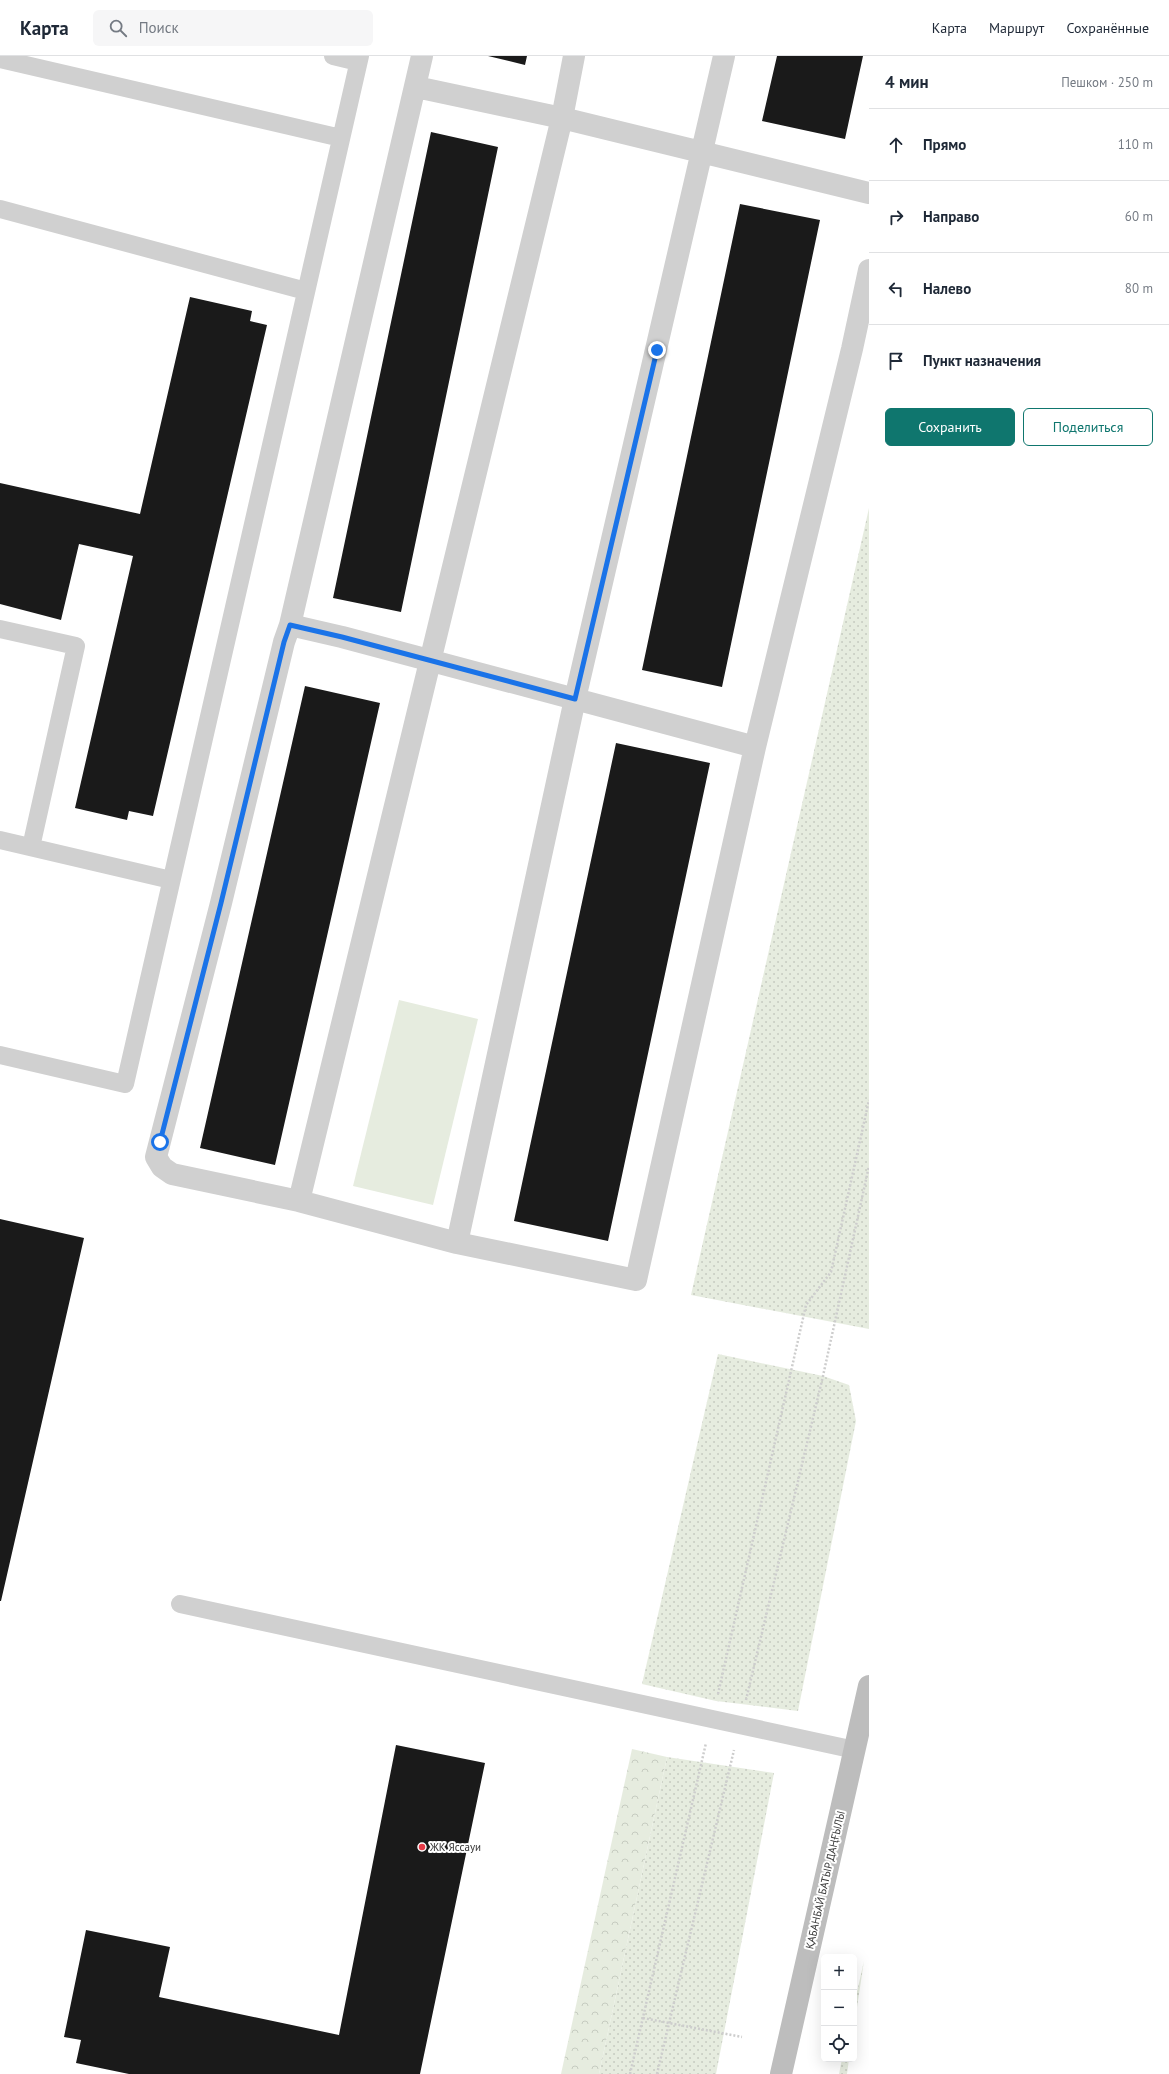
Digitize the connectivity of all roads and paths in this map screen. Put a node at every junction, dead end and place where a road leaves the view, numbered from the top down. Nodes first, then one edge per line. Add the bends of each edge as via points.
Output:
1 (333, 56) edge
2 (422, 56) edge
3 (574, 56) edge
4 (724, 56) edge
5 (0, 59) edge
6 (359, 59) edge
7 (416, 87) junction
8 (562, 118) junction
9 (341, 138) junction
10 (703, 152) junction
11 (869, 193) edge
12 (0, 209) edge
13 (869, 270) edge
14 (306, 291) junction
15 (290, 625) junction
16 (0, 629) edge
17 (431, 662) junction
18 (575, 699) junction
19 (755, 747) junction
20 (0, 840) edge
21 (31, 847) junction
22 (171, 880) junction
23 (0, 1055) edge
24 (869, 1100) edge
25 (869, 1166) edge
26 (299, 1201) junction
27 (457, 1243) junction
28 (180, 1604) dead end
29 (869, 1686) edge
30 (712, 1719) junction
31 (740, 1725) junction
32 (855, 1750) junction
33 (643, 2018) junction
34 (668, 2023) junction
35 (742, 2037) dead end
36 (630, 2074) edge
37 (656, 2074) edge
38 (781, 2074) edge

1 - 6 lane
2 - 7 street
3 - 8 street
4 - 10 street
5 - 9 lane
6 - 9 lane
7 - 8 street
7 - 15 street
8 - 10 street
8 - 17 street
9 - 14 lane
10 - 11 street
10 - 18 street
12 - 14 lane
13 - 19 street
14 - 22 lane
15 - 17 street
15 - 26 street via 156,1157 162,1167 172,1174
16 - 21 lane via 76,646
17 - 18 street
17 - 26 street
18 - 19 street
18 - 27 street
19 - 27 street via 636,1280
20 - 21 lane
21 - 22 lane
22 - 23 lane via 124,1084
24 - 30 path via 831,1272 806,1305
25 - 31 path via 823,1376
26 - 27 street
28 - 30 lane
29 - 32 main road, ҚАБАНБАЙ БАТЫР ДАҢҒЫЛЫ
30 - 31 lane
30 - 33 path
31 - 32 lane
31 - 34 path
32 - 38 main road, ҚАБАНБАЙ БАТЫР ДАҢҒЫЛЫ
33 - 34 path
33 - 36 path
34 - 35 path
34 - 37 path

